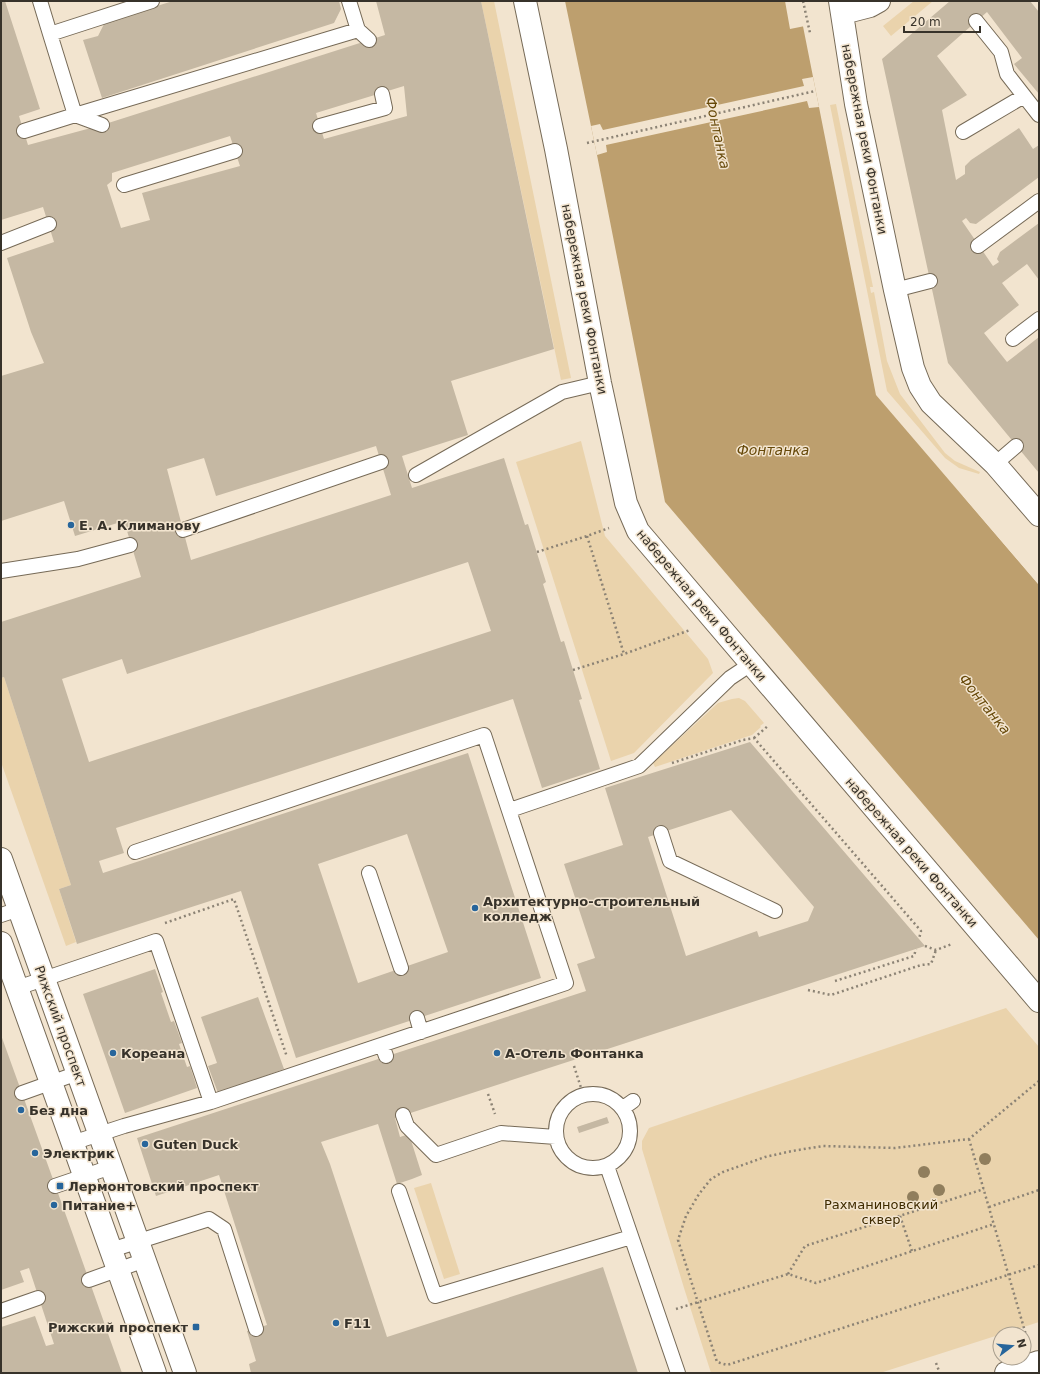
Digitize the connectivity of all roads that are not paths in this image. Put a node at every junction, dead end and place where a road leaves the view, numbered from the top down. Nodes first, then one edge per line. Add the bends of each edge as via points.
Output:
1 (40, 1) edge
2 (152, 1) edge
3 (349, 1) edge
4 (525, 1) edge
5 (879, 1) edge
6 (841, 7) edge
7 (976, 21) dead end
8 (358, 30) junction
9 (50, 34) junction
10 (369, 40) dead end
11 (382, 94) dead end
12 (1024, 96) junction
13 (75, 115) junction
14 (1039, 116) edge
15 (102, 125) dead end
16 (320, 126) dead end
17 (24, 131) dead end
18 (963, 132) dead end
19 (235, 151) dead end
20 (124, 185) dead end
21 (1039, 201) edge
22 (49, 224) dead end
23 (1, 243) edge
24 (978, 246) dead end
25 (930, 281) dead end
26 (895, 290) junction
27 (1039, 319) edge
28 (1013, 339) dead end
29 (600, 383) junction
30 (1016, 446) dead end
31 (381, 462) dead end
32 (995, 464) junction
33 (416, 475) dead end
34 (1039, 515) edge
35 (183, 530) dead end
36 (130, 545) dead end
37 (1, 571) edge
38 (751, 664) junction
39 (510, 810) junction
40 (661, 833) dead end
41 (135, 852) dead end
42 (1, 859) edge
43 (369, 873) dead end
44 (775, 911) dead end
45 (10, 912) edge
46 (1, 943) edge
47 (401, 968) dead end
48 (44, 979) junction
49 (17, 988) junction
50 (1039, 1001) edge
51 (417, 1018) dead end
52 (421, 1032) junction
53 (78, 1073) junction
54 (51, 1083) junction
55 (22, 1093) dead end
56 (211, 1102) junction
57 (403, 1115) dead end
58 (99, 1134) junction
59 (556, 1136) junction
60 (72, 1143) junction
61 (607, 1166) junction
62 (111, 1167) junction
63 (84, 1176) junction
64 (55, 1186) dead end
65 (400, 1191) dead end
66 (631, 1237) junction
67 (141, 1251) junction
68 (114, 1260) junction
69 (89, 1280) dead end
70 (38, 1298) dead end
71 (1, 1311) edge
72 (256, 1329) dead end
73 (1034, 1368) edge
74 (155, 1373) edge
75 (185, 1373) edge
76 (678, 1373) edge
77 (1006, 1373) edge

1 - 9 lane
2 - 9 lane
3 - 8 lane
4 - 29 street, набережная реки Фонтанки
5 - 6 street via 870,6
6 - 26 street, набережная реки Фонтанки via 856,104
7 - 12 lane via 1001,52 1007,74
8 - 10 lane
8 - 13 lane
9 - 13 lane
11 - 16 lane via 385,108
12 - 14 lane
12 - 18 lane
13 - 15 lane
13 - 17 lane
19 - 20 lane
21 - 24 lane
22 - 23 lane
25 - 26 lane
26 - 32 street, набережная реки Фонтанки via 913,368 920,386 931,403
27 - 28 lane
29 - 33 lane via 562,392
29 - 38 street, набережная реки Фонтанки via 626,502 638,531
30 - 32 lane
31 - 35 lane
32 - 34 street, набережная реки Фонтанки
36 - 37 lane via 78,559
38 - 39 lane via 730,678 641,772
38 - 50 street, набережная реки Фонтанки
39 - 41 lane via 484,735
39 - 52 lane via 566,984
40 - 44 lane via 670,861
42 - 45 street, Рижский проспект
43 - 47 lane
45 - 48 street, Рижский проспект
46 - 49 street
48 - 49 lane
48 - 53 street, Рижский проспект
48 - 56 lane via 156,941
49 - 54 street
51 - 52 lane
52 - 56 lane via 384,1051 293,1074
53 - 54 lane
53 - 58 street, Рижский проспект
54 - 55 lane
54 - 60 street
56 - 58 lane
57 - 59 lane via 407,1126 436,1154 501,1133
58 - 60 lane
58 - 62 street, Рижский проспект
59 - 61 lane via 562,1152 575,1164 591,1168
59 - 61 lane via 556,1123 562,1110 571,1100 583,1094 598,1093 628,1104 629,1141 621,1156
60 - 63 street
61 - 66 lane
62 - 63 lane
62 - 67 street, Рижский проспект
63 - 64 lane
63 - 68 street
65 - 66 lane via 434,1296
66 - 76 lane
67 - 68 lane
67 - 68 lane
67 - 72 lane via 209,1219 224,1229
67 - 75 street, Рижский проспект
68 - 69 lane
68 - 74 street
70 - 71 lane
73 - 77 street

